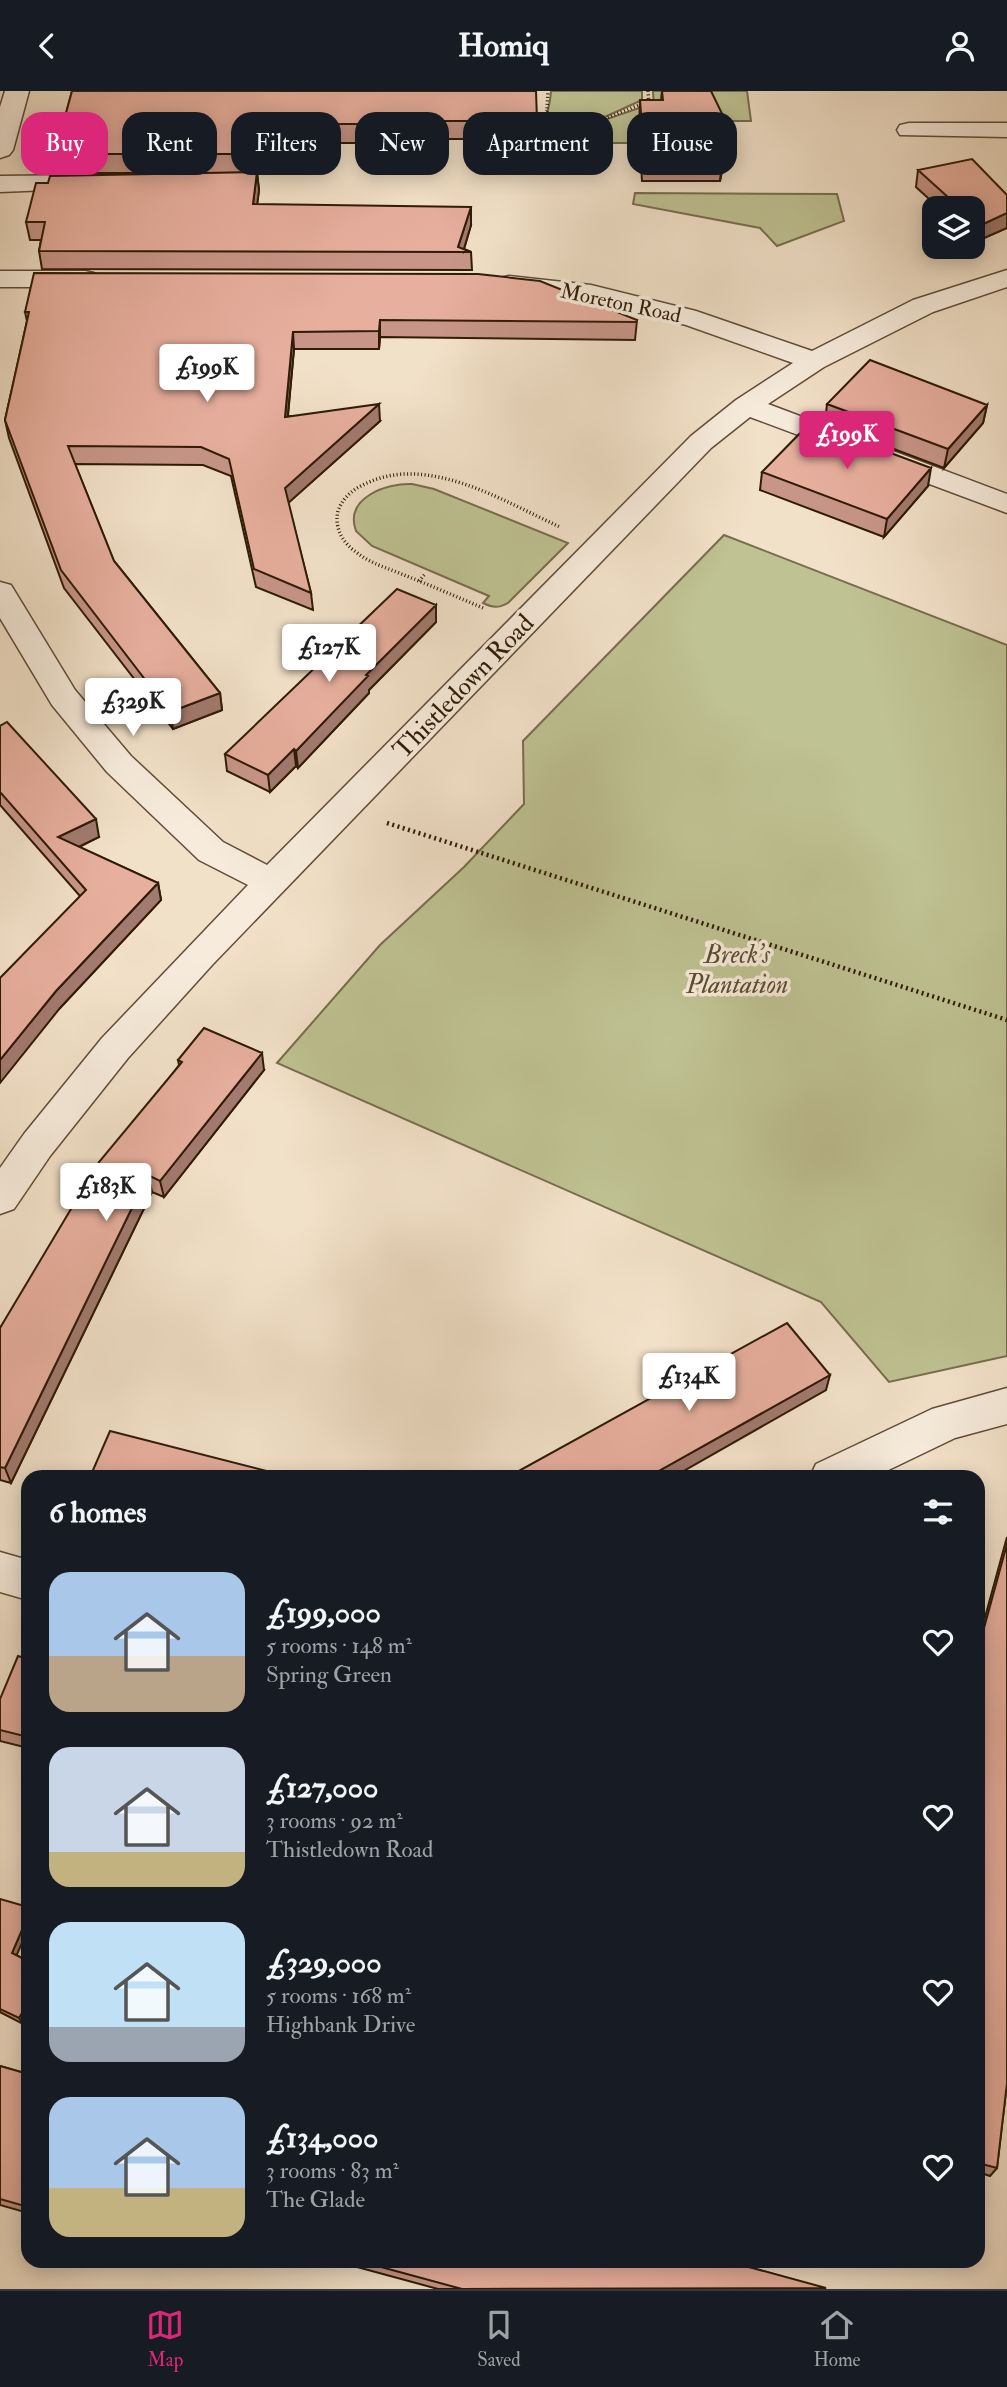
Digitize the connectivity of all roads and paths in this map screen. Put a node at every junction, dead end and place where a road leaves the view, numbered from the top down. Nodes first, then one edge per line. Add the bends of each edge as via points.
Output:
1 (17, 91) edge
2 (548, 91) edge
3 (648, 91) edge
4 (649, 101) junction
5 (649, 111) edge
6 (546, 112) edge
7 (613, 115) edge
8 (909, 130) dead end
9 (1007, 130) edge
10 (0, 151) edge
11 (110, 183) edge
12 (0, 184) edge
13 (1007, 278) edge
14 (0, 279) edge
15 (110, 279) edge
16 (478, 281) edge
17 (814, 361) junction
18 (746, 406) junction
19 (1007, 504) edge
20 (601, 544) junction
21 (425, 574) dead end
22 (419, 581) junction
23 (0, 592) edge
24 (523, 624) junction
25 (343, 809) junction
26 (272, 882) junction
27 (1007, 1020) edge
28 (0, 1198) edge
29 (1007, 1406) edge
30 (846, 1470) edge
31 (0, 1573) edge
32 (21, 1578) edge

1 - 10 street
2 - 6 path
3 - 4 path
4 - 5 path
4 - 7 path
8 - 9 street
11 - 12 street
13 - 17 street, Thistledown Road via 923,306
14 - 15 street
16 - 17 street, Moreton Road via 591,293 696,319
17 - 18 street, Thistledown Road
18 - 19 street
18 - 20 street, Thistledown Road via 701,442
20 - 22 path via 455,483 422,474 384,475 343,498 336,518 343,541 363,557
20 - 24 street, Thistledown Road
21 - 22 path
22 - 24 path
23 - 26 street via 63,697 119,764 211,851
24 - 25 street, Thistledown Road
25 - 26 street, Thistledown Road
25 - 27 path
26 - 28 street, Thistledown Road via 115,1048
29 - 30 street via 947,1422
31 - 32 street

